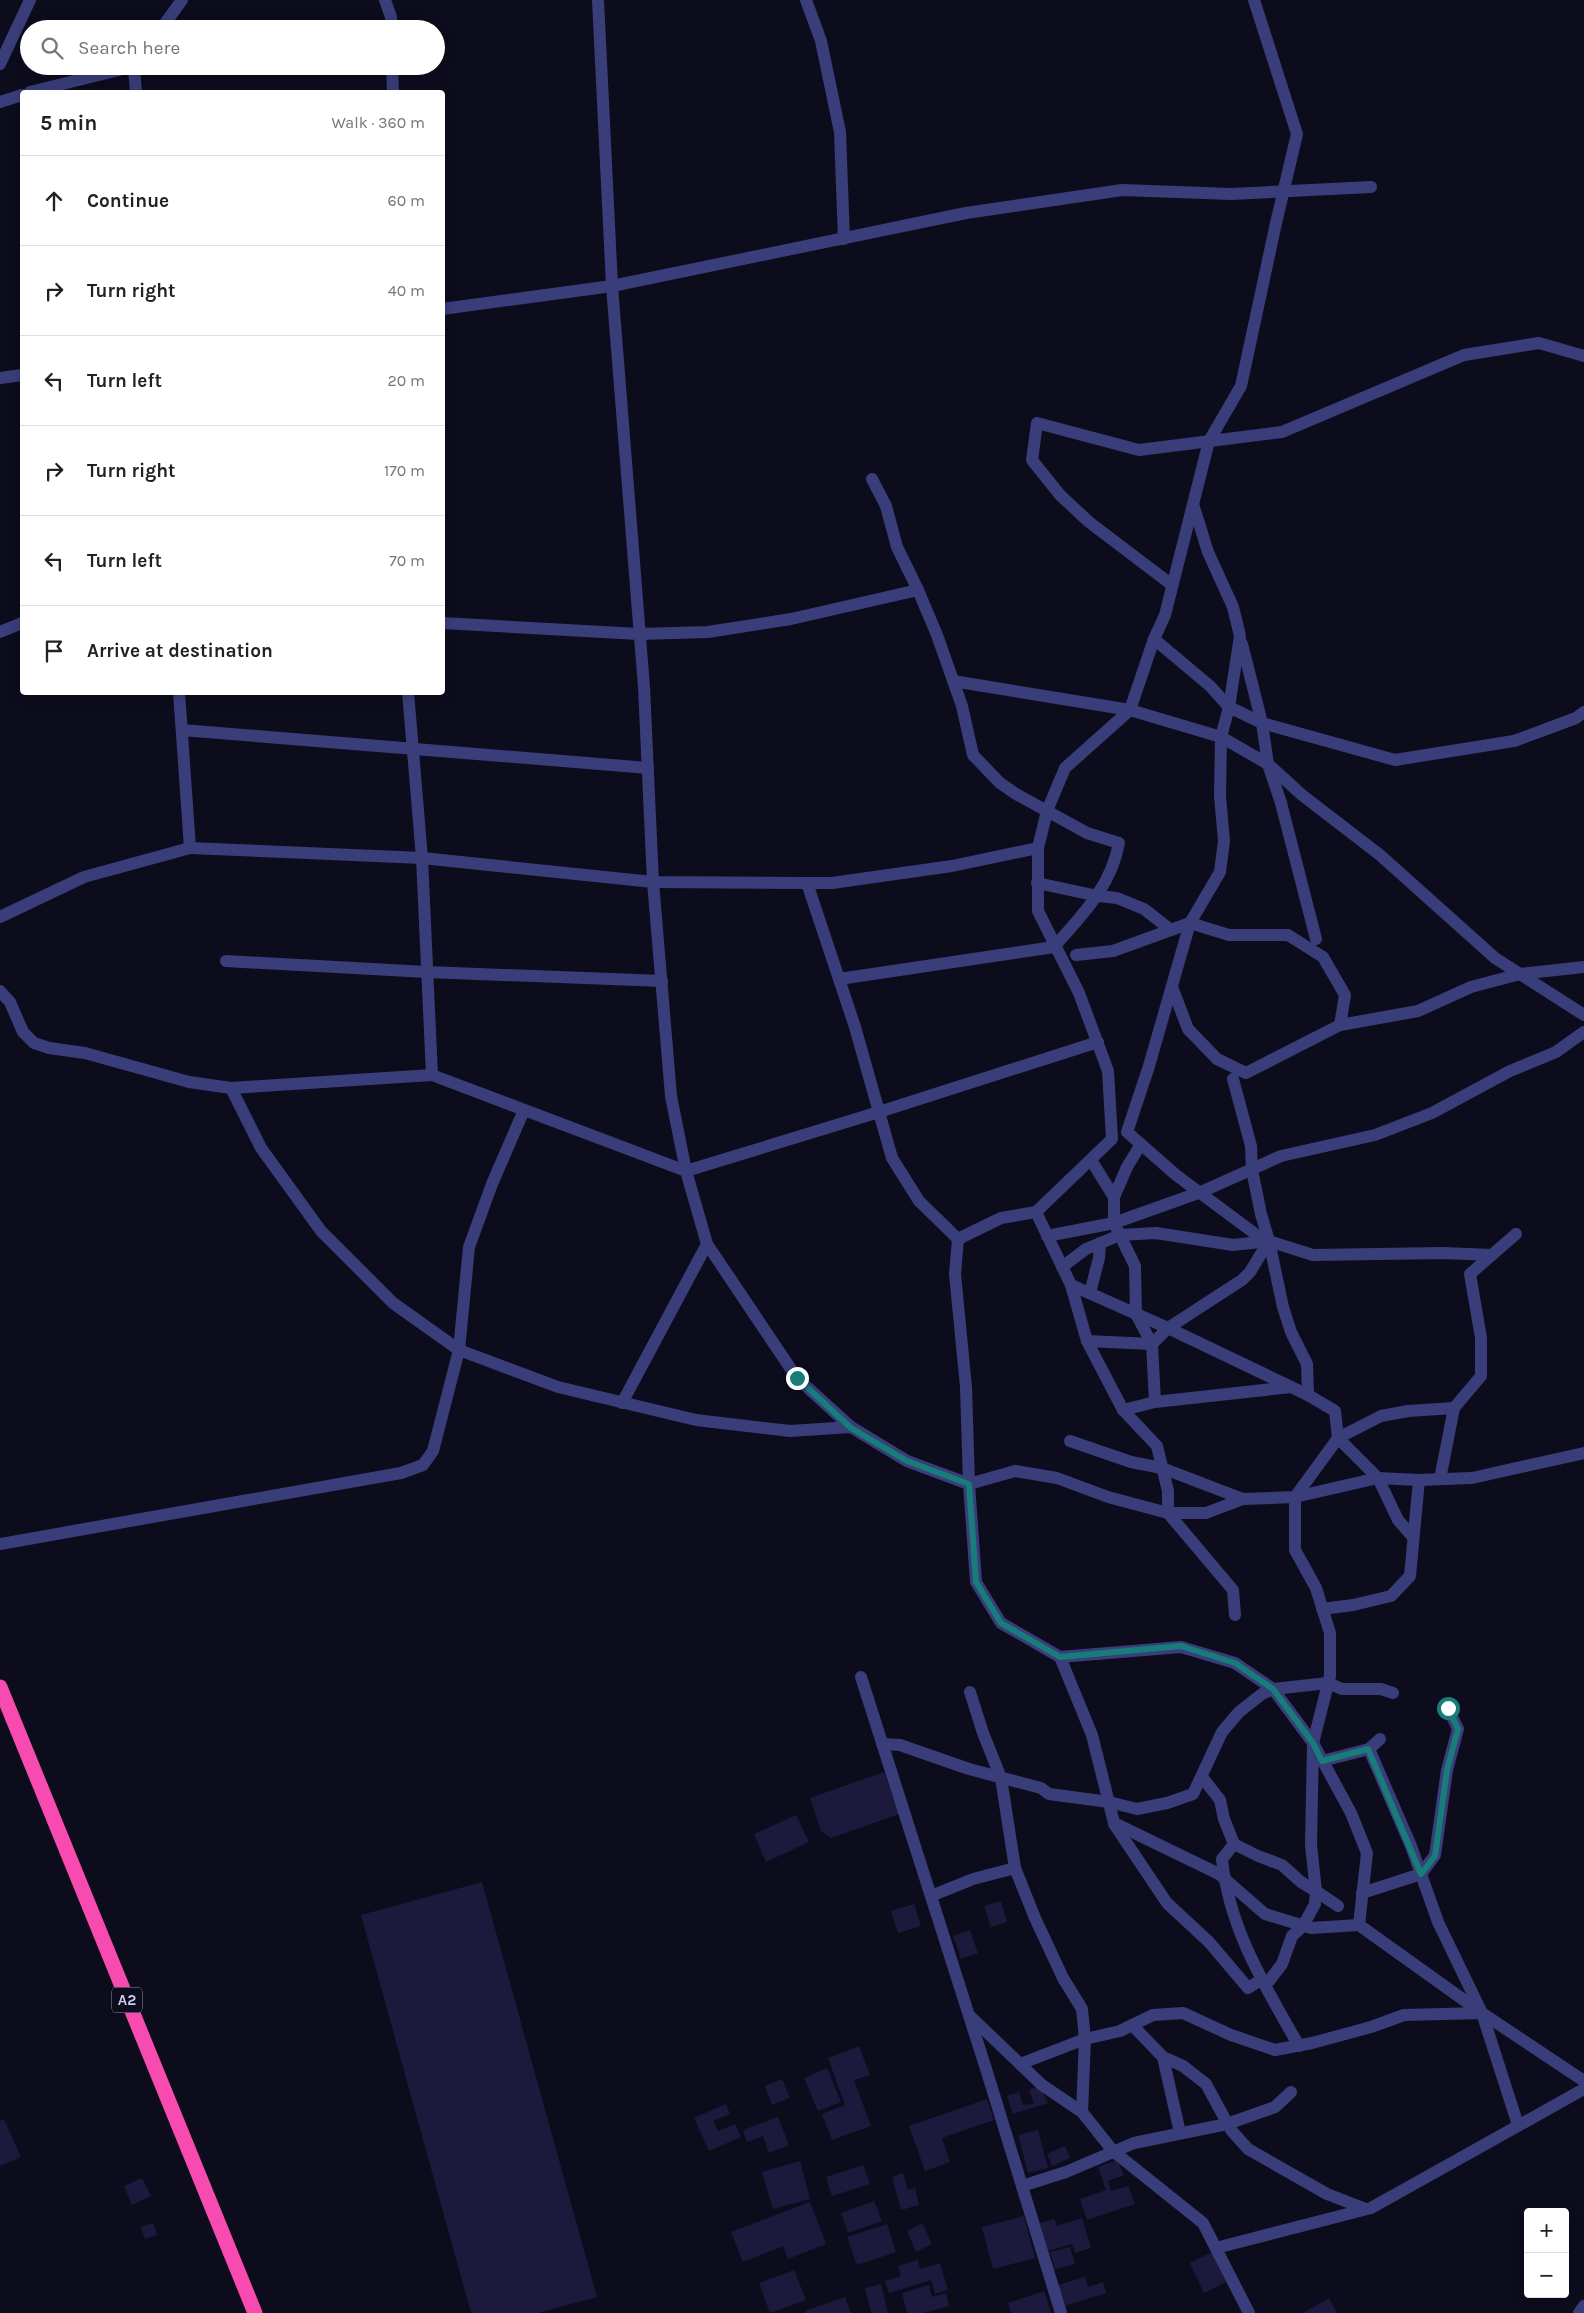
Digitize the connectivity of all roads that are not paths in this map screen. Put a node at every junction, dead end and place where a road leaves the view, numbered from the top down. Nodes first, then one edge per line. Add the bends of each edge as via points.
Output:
1 (30, 0) edge
2 (182, 0) edge
3 (385, 0) edge
4 (598, 0) edge
5 (806, 0) edge
6 (1254, 0) edge
7 (21, 20) edge
8 (168, 20) edge
9 (391, 20) edge
10 (20, 21) edge
11 (0, 64) edge
12 (101, 75) edge
13 (135, 75) edge
14 (392, 75) edge
15 (38, 90) edge
16 (136, 90) edge
17 (392, 90) edge
18 (20, 96) edge
19 (0, 102) edge
20 (1371, 187) dead end
21 (1283, 190) junction
22 (844, 239) junction
23 (612, 286) junction
24 (445, 309) edge
25 (1584, 356) edge
26 (20, 375) edge
27 (0, 378) edge
28 (1209, 441) junction
29 (872, 479) dead end
30 (1193, 504) junction
31 (1172, 585) junction
32 (918, 590) junction
33 (20, 623) edge
34 (445, 623) edge
35 (0, 632) edge
36 (639, 634) junction
37 (1240, 636) junction
38 (1154, 638) junction
39 (953, 681) junction
40 (179, 695) edge
41 (408, 695) edge
42 (1229, 707) junction
43 (1130, 710) junction
44 (1584, 712) edge
45 (1262, 724) junction
46 (182, 730) junction
47 (1221, 737) junction
48 (412, 748) junction
49 (1268, 764) junction
50 (648, 768) junction
51 (1048, 811) junction
52 (190, 848) junction
53 (1038, 848) junction
54 (422, 858) junction
55 (654, 882) junction
56 (807, 883) junction
57 (1037, 883) junction
58 (1098, 896) junction
59 (0, 917) edge
60 (1190, 923) junction
61 (1171, 930) junction
62 (1316, 939) dead end
63 (1054, 947) junction
64 (1076, 955) dead end
65 (226, 961) dead end
66 (1584, 967) edge
67 (427, 972) junction
68 (1520, 974) junction
69 (839, 979) junction
70 (662, 981) junction
71 (1172, 987) junction
72 (0, 991) edge
73 (1584, 1015) edge
74 (1340, 1025) junction
75 (1584, 1032) edge
76 (1098, 1042) junction
77 (432, 1075) junction
78 (1232, 1079) dead end
79 (231, 1088) junction
80 (524, 1110) junction
81 (879, 1112) junction
82 (1141, 1144) junction
83 (1091, 1160) junction
84 (1252, 1170) junction
85 (686, 1171) junction
86 (1201, 1192) junction
87 (1114, 1197) junction
88 (1036, 1212) junction
89 (1114, 1223) junction
90 (1516, 1234) dead end
91 (1120, 1235) junction
92 (1047, 1236) junction
93 (958, 1239) junction
94 (1269, 1241) junction
95 (1100, 1243) junction
96 (706, 1244) junction
97 (1492, 1255) junction
98 (1062, 1267) junction
99 (1071, 1285) junction
100 (1090, 1293) junction
101 (1136, 1314) junction
102 (1168, 1328) junction
103 (1087, 1341) junction
104 (1152, 1344) junction
105 (459, 1350) junction
106 (1291, 1387) junction
107 (1308, 1395) junction
108 (1155, 1402) junction
109 (622, 1403) junction
110 (1454, 1408) junction
111 (1123, 1410) junction
112 (851, 1428) junction
113 (1338, 1438) junction
114 (1070, 1441) dead end
115 (1584, 1453) edge
116 (1162, 1468) junction
117 (1378, 1478) junction
118 (1440, 1479) junction
119 (1419, 1480) junction
120 (969, 1484) junction
121 (1294, 1496) junction
122 (1243, 1499) junction
123 (1168, 1513) junction
124 (1413, 1537) junction
125 (0, 1544) edge
126 (1322, 1610) junction
127 (1235, 1614) dead end
128 (1060, 1657) junction
129 (861, 1677) dead end
130 (1328, 1683) junction
131 (0, 1686) edge
132 (1273, 1689) junction
133 (970, 1692) dead end
134 (1393, 1693) dead end
135 (1448, 1708) dead end
136 (1380, 1738) dead end
137 (1313, 1743) junction
138 (882, 1744) junction
139 (1368, 1749) junction
140 (1322, 1761) junction
141 (1202, 1777) junction
142 (1001, 1778) junction
143 (1109, 1802) junction
144 (1114, 1824) junction
145 (1234, 1844) junction
146 (1015, 1868) junction
147 (1421, 1874) junction
148 (1224, 1879) junction
149 (1316, 1890) junction
150 (1362, 1893) junction
151 (931, 1896) junction
152 (1338, 1906) dead end
153 (1359, 1925) junction
154 (1302, 1926) junction
155 (1261, 1980) junction
156 (1482, 2013) junction
157 (969, 2016) junction
158 (1132, 2025) junction
159 (1085, 2040) junction
160 (1299, 2046) junction
161 (1162, 2057) junction
162 (1020, 2064) junction
163 (1584, 2081) edge
164 (1584, 2089) edge
165 (1291, 2092) dead end
166 (1082, 2112) junction
167 (1227, 2124) junction
168 (1518, 2125) junction
169 (1180, 2133) junction
170 (1114, 2151) junction
171 (1022, 2186) junction
172 (1366, 2209) junction
173 (1216, 2248) junction
174 (1584, 2306) edge
175 (255, 2313) edge
176 (1061, 2313) edge
177 (1249, 2313) edge
178 (1579, 2313) edge

1 - 7 street
2 - 8 street
3 - 9 street
4 - 23 street
5 - 22 street via 821,41 840,132
6 - 21 street via 1297,134
10 - 11 street
12 - 15 street
13 - 16 street
14 - 17 street
18 - 19 street
20 - 21 street
21 - 22 street via 1230,194 1122,190 966,213
21 - 28 street via 1242,386
22 - 23 street
23 - 24 street
23 - 36 street
25 - 28 street via 1539,343 1464,355 1282,432
26 - 27 street
28 - 30 street
28 - 31 street via 1139,450 1037,423 1032,460 1060,495 1089,522
29 - 32 street via 886,506 897,546
30 - 31 street
30 - 37 street via 1208,552 1233,606
31 - 38 street via 1165,615
32 - 36 street via 791,619 708,632
32 - 39 street
33 - 35 street
34 - 36 street
36 - 50 street
37 - 42 street
37 - 45 street
38 - 42 street via 1210,686
38 - 43 street
39 - 43 street
39 - 51 street via 973,755 1000,783
40 - 46 street
41 - 48 street
42 - 45 street
42 - 47 street
43 - 47 street
43 - 51 street via 1065,768
44 - 45 street via 1514,741 1395,760
45 - 49 street
46 - 48 street
46 - 52 street
47 - 49 street
47 - 60 street via 1220,796 1224,841 1220,872
48 - 50 street
48 - 54 street
49 - 62 street
49 - 68 street via 1302,795 1380,855 1495,958
50 - 55 street
51 - 53 street
51 - 58 street via 1087,833 1119,843 1116,863
52 - 54 street
52 - 59 street via 84,878
53 - 56 street via 952,866 832,883
53 - 57 street
54 - 55 street
54 - 67 street
55 - 56 street
55 - 70 street
56 - 69 street
57 - 58 street
57 - 63 street via 1038,911
58 - 61 street via 1117,898 1144,909
58 - 63 street
60 - 61 street
60 - 71 street
60 - 74 street via 1229,935 1288,935 1323,957 1345,995
61 - 64 street via 1114,951
63 - 69 street
63 - 76 street via 1079,993
65 - 67 street
66 - 68 street
67 - 70 street
67 - 77 street
68 - 73 street
68 - 74 street via 1471,987 1418,1011
69 - 81 street
70 - 85 street via 671,1096
71 - 74 street via 1188,1029 1217,1059 1246,1073
71 - 82 street via 1127,1132
72 - 79 street via 10,1002 23,1032 34,1043 85,1053 189,1082
75 - 84 street via 1556,1052 1510,1071 1432,1113 1376,1135 1281,1156
76 - 81 street
76 - 83 street via 1108,1071 1112,1139
77 - 79 street
77 - 80 street
78 - 84 street via 1251,1146
79 - 105 street via 261,1148 321,1231 393,1304
80 - 85 street
80 - 105 street via 469,1248
81 - 85 street
81 - 93 street via 892,1158 919,1201
82 - 86 street
82 - 87 street
83 - 87 street
83 - 88 street
84 - 86 street
84 - 94 street
85 - 96 street
86 - 89 street
86 - 94 street
87 - 89 street
88 - 92 street
88 - 93 street via 1001,1218
89 - 91 street
89 - 92 street
90 - 97 street
91 - 94 street via 1156,1233 1233,1245
91 - 95 street
91 - 101 street via 1135,1266
92 - 98 street
93 - 120 street via 955,1274 966,1387
94 - 97 street via 1314,1255
94 - 102 street via 1242,1280
94 - 107 street via 1283,1307 1307,1364
95 - 98 street
95 - 100 street
96 - 109 street
96 - 112 street via 797,1378
97 - 110 street via 1470,1274 1481,1338 1481,1376
98 - 99 street
99 - 100 street
99 - 103 street
100 - 101 street
101 - 102 street
101 - 104 street
102 - 104 street
102 - 106 street
103 - 104 street
103 - 111 street
104 - 108 street
105 - 109 street via 558,1387
105 - 125 street via 433,1451 423,1465 401,1473
106 - 107 street
106 - 108 street
107 - 113 street via 1335,1411
108 - 111 street
109 - 112 street via 696,1420 790,1431
110 - 113 street via 1381,1416
110 - 118 street
111 - 116 street via 1157,1446
112 - 120 street via 907,1461
113 - 117 street
113 - 121 street
114 - 116 street via 1131,1462
115 - 118 street via 1472,1478
116 - 122 street
116 - 123 street via 1168,1491
117 - 119 street
117 - 121 street
117 - 124 street via 1398,1520
118 - 119 street
119 - 124 street
120 - 123 street via 1015,1471 1057,1478
120 - 128 street via 976,1582 1001,1623
121 - 122 street
121 - 126 street via 1294,1550 1316,1588
122 - 123 street via 1206,1513
123 - 127 street via 1232,1590
124 - 126 street via 1410,1576 1391,1596
126 - 130 street via 1330,1633
128 - 132 street via 1181,1646 1235,1663
128 - 143 street via 1092,1735
129 - 138 street
130 - 132 street
130 - 134 street via 1342,1689 1382,1689
130 - 137 street
131 - 175 highway, A2
132 - 137 street
132 - 141 street via 1239,1712 1222,1732
133 - 142 street
135 - 147 street via 1458,1729 1447,1770 1435,1856
136 - 139 street
137 - 140 street
137 - 149 street via 1311,1845
138 - 142 street via 900,1745
138 - 151 street
139 - 140 street
139 - 147 street
140 - 150 street via 1351,1813 1367,1853
141 - 143 street via 1193,1794 1167,1802 1137,1809
141 - 145 street via 1220,1800
142 - 143 street via 1040,1788 1050,1794
142 - 146 street
143 - 144 street
144 - 148 street
144 - 155 street via 1167,1903 1209,1942 1248,1988
145 - 148 street via 1222,1859
145 - 149 street via 1282,1865
146 - 151 street via 973,1879
146 - 159 street via 1063,1978 1082,2010
147 - 150 street
147 - 156 street via 1438,1922
148 - 154 street via 1265,1914
148 - 155 street via 1248,1954
149 - 152 street
149 - 154 street via 1315,1904
150 - 153 street
151 - 157 street
153 - 154 street
153 - 156 street
154 - 155 street via 1292,1936 1282,1964 1269,1981
155 - 160 street
156 - 160 street via 1404,2015
156 - 163 street
156 - 168 street
157 - 162 street
157 - 171 street
158 - 159 street
158 - 160 street via 1153,2015 1184,2013 1230,2035 1275,2050
158 - 161 street
159 - 162 street
159 - 166 street
161 - 167 street via 1184,2066 1206,2084
161 - 169 street
162 - 166 street via 1042,2085
164 - 168 street
165 - 167 street via 1275,2107
166 - 170 street
167 - 169 street
167 - 172 street via 1248,2149 1327,2194
168 - 172 street
169 - 170 street
170 - 171 street via 1066,2172
170 - 173 street via 1203,2223
171 - 176 street
172 - 173 street
173 - 177 street
174 - 178 street

